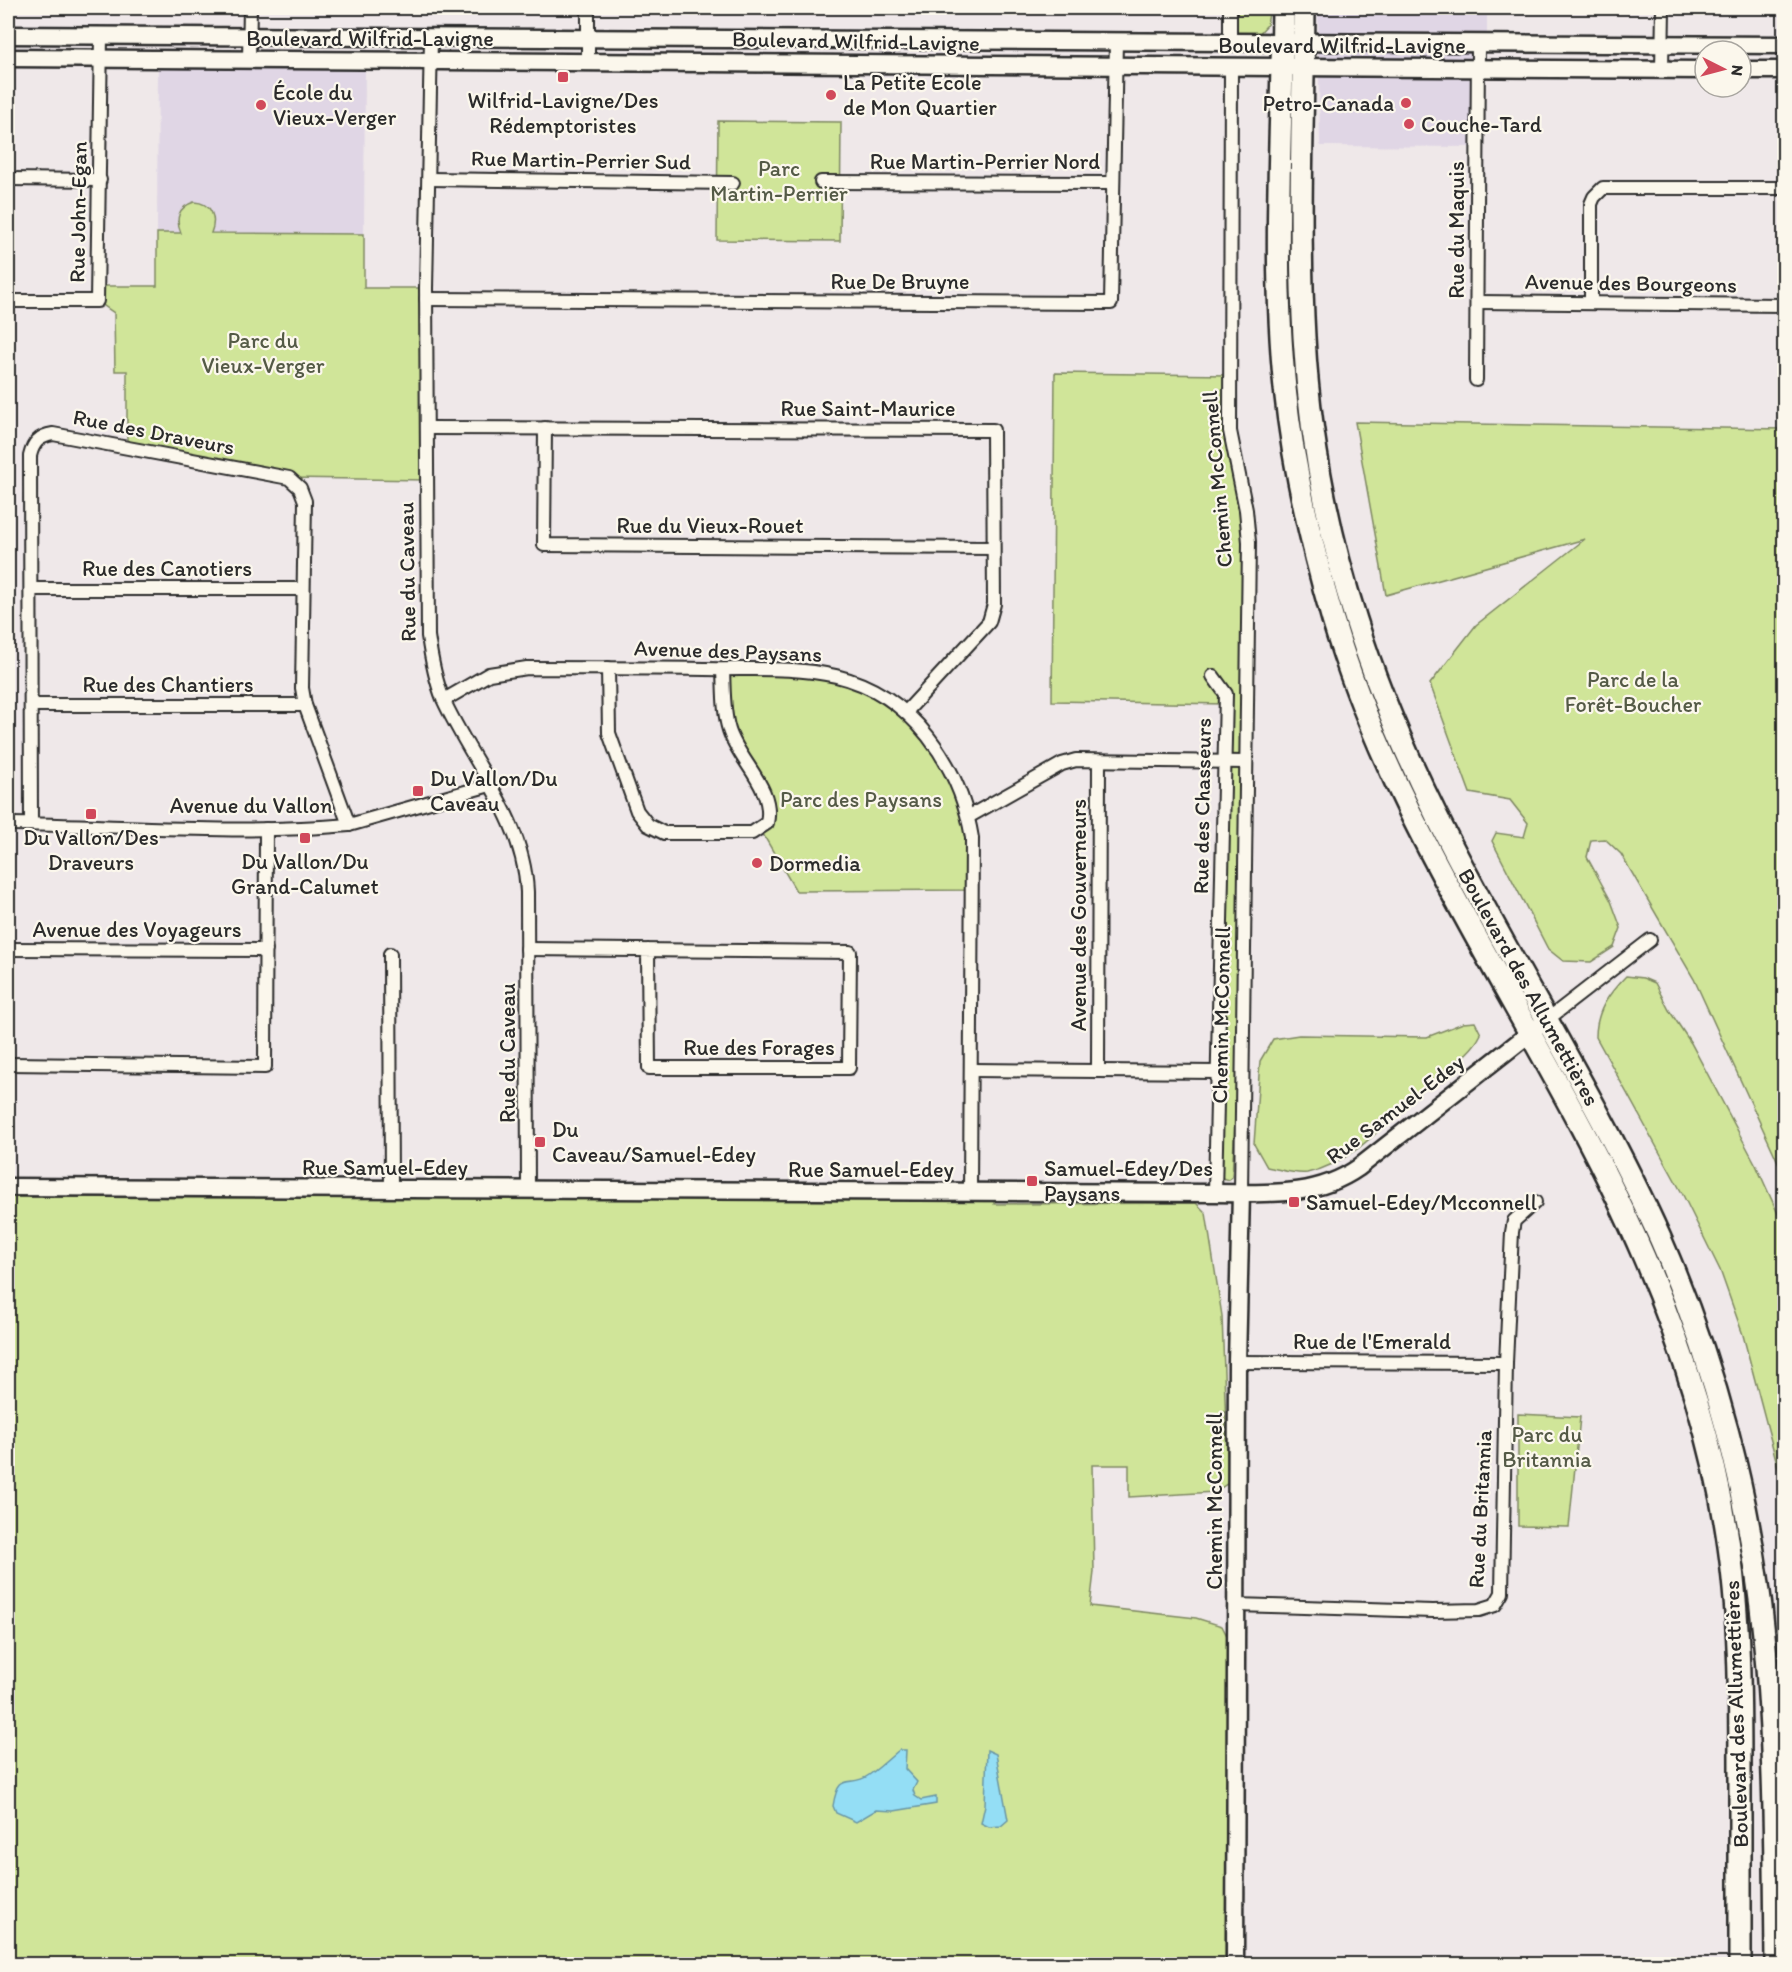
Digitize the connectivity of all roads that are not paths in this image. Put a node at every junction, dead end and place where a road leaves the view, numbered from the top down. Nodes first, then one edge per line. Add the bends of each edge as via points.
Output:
1 (250, 8) edge
2 (588, 8) edge
3 (1230, 8) edge
4 (1283, 8) edge
5 (1304, 8) edge
6 (1663, 8) edge
7 (8, 35) edge
8 (101, 36) junction
9 (249, 38) junction
10 (431, 39) junction
11 (588, 39) junction
12 (1116, 41) junction
13 (1230, 43) junction
14 (1283, 44) junction
15 (1304, 44) junction
16 (1478, 45) junction
17 (1785, 45) edge
18 (1663, 46) junction
19 (8, 58) edge
20 (101, 60) junction
21 (249, 60) junction
22 (430, 60) junction
23 (588, 61) junction
24 (1116, 66) junction
25 (1231, 68) junction
26 (1304, 68) junction
27 (1478, 68) junction
28 (1282, 69) junction
29 (1662, 70) junction
30 (1693, 70) edge
31 (1753, 70) edge
32 (1785, 70) edge
33 (8, 179) edge
34 (429, 179) junction
35 (100, 180) junction
36 (820, 182) dead end
37 (733, 183) dead end
38 (1113, 183) junction
39 (1785, 188) edge
40 (426, 299) junction
41 (8, 301) edge
42 (1477, 302) junction
43 (1591, 303) junction
44 (1785, 305) edge
45 (1476, 380) dead end
46 (427, 428) junction
47 (545, 428) junction
48 (993, 548) junction
49 (32, 589) junction
50 (303, 590) junction
51 (608, 668) junction
52 (723, 669) junction
53 (1213, 676) dead end
54 (444, 700) junction
55 (31, 705) junction
56 (305, 705) junction
57 (906, 712) junction
58 (1099, 761) junction
59 (1222, 762) junction
60 (1246, 762) junction
61 (490, 785) junction
62 (968, 817) junction
63 (8, 824) edge
64 (31, 824) junction
65 (349, 825) junction
66 (266, 829) junction
67 (1650, 940) dead end
68 (8, 949) edge
69 (527, 949) junction
70 (266, 950) junction
71 (648, 950) junction
72 (390, 954) dead end
73 (1548, 1019) junction
74 (1529, 1034) junction
75 (8, 1064) edge
76 (1098, 1069) junction
77 (972, 1070) junction
78 (1218, 1072) junction
79 (8, 1187) edge
80 (391, 1189) junction
81 (528, 1190) junction
82 (970, 1192) junction
83 (1215, 1193) junction
84 (1241, 1193) junction
85 (1535, 1202) dead end
86 (1237, 1362) junction
87 (1506, 1363) junction
88 (1236, 1605) junction
89 (1236, 1965) edge
90 (1740, 1965) edge
91 (1776, 1965) edge

1 - 9 street
2 - 11 street
3 - 13 street
4 - 14 highway, Boulevard des Allumettières
5 - 15 highway, Boulevard des Allumettières
6 - 18 street
7 - 8 street, Boulevard Wilfrid-Lavigne
8 - 9 street, Boulevard Wilfrid-Lavigne
8 - 20 street, Rue John-Egan
9 - 10 street, Boulevard Wilfrid-Lavigne
9 - 21 street
10 - 11 street, Boulevard Wilfrid-Lavigne
10 - 22 street, Rue du Caveau
11 - 12 street, Boulevard Wilfrid-Lavigne
11 - 23 street
12 - 13 street, Boulevard Wilfrid-Lavigne
12 - 24 street, Rue De Bruyne
13 - 14 street, Boulevard Wilfrid-Lavigne
14 - 15 street, Boulevard Wilfrid-Lavigne
14 - 28 highway, Boulevard des Allumettières
15 - 16 street, Boulevard Wilfrid-Lavigne
15 - 26 highway, Boulevard des Allumettières
16 - 18 street, Boulevard Wilfrid-Lavigne
16 - 27 street, Rue du Maquis
17 - 18 street, Boulevard Wilfrid-Lavigne
18 - 29 street
19 - 20 street, Boulevard Wilfrid-Lavigne
20 - 21 street, Boulevard Wilfrid-Lavigne
20 - 35 street, Rue John-Egan
21 - 22 street, Boulevard Wilfrid-Lavigne
22 - 23 street, Boulevard Wilfrid-Lavigne
22 - 34 street, Rue du Caveau
23 - 24 street, Boulevard Wilfrid-Lavigne
24 - 25 street, Boulevard Wilfrid-Lavigne
24 - 38 street, Rue De Bruyne
25 - 28 street, Boulevard Wilfrid-Lavigne
25 - 60 street, Chemin McConnell via 1230,410 1232,447 1249,542
26 - 27 street, Boulevard Wilfrid-Lavigne
26 - 28 street, Boulevard Wilfrid-Lavigne
26 - 73 highway, Boulevard des Allumettières via 1305,346 1319,463 1341,567 1375,674 1428,798
27 - 29 street, Boulevard Wilfrid-Lavigne
27 - 42 street, Rue du Maquis
28 - 74 highway, Boulevard des Allumettières via 1280,260 1285,390 1305,511 1320,573 1353,682 1398,787
29 - 30 street, Boulevard Wilfrid-Lavigne
31 - 32 street
33 - 35 street
34 - 37 street, Rue Martin-Perrier Sud
34 - 40 street, Rue du Caveau
35 - 41 street, Rue John-Egan via 97,301
36 - 38 street, Rue Martin-Perrier Nord
38 - 40 street, Rue De Bruyne via 1111,303
39 - 43 street via 1603,188 1591,204
40 - 46 street, Rue du Caveau
42 - 43 street, Avenue des Bourgeons
42 - 45 street, Rue du Maquis
43 - 44 street, Avenue des Bourgeons
46 - 47 street, Rue Saint-Maurice
46 - 54 street, Rue du Caveau via 428,636
47 - 48 street, Rue Saint-Maurice via 993,430
47 - 48 street, Rue du Vieux-Rouet via 544,545
48 - 57 street, Rue Saint-Maurice via 994,604 989,622
49 - 50 street, Rue des Canotiers
49 - 50 street, Rue des Draveurs via 30,456 35,442 53,434 289,478 300,488 305,501
49 - 55 street, Rue des Draveurs
50 - 56 street, Rue des Draveurs
51 - 52 street, Avenue des Paysans
51 - 52 street via 609,733 637,811 648,825 664,833 752,833 767,823 770,811 767,798 729,731
51 - 54 street, Avenue des Paysans via 507,670 489,674
52 - 57 street, Avenue des Paysans via 788,669 838,676 883,696
53 - 59 street, Rue des Chasseurs via 1226,694
54 - 61 street, Rue du Caveau
55 - 56 street, Rue des Chantiers
55 - 64 street, Rue des Draveurs
56 - 65 street, Rue des Draveurs
57 - 62 street, Avenue des Paysans via 940,752
58 - 59 street
58 - 62 street via 1062,764
58 - 76 street, Avenue des Gouverneurs
59 - 60 street
59 - 78 street, Rue des Chasseurs
60 - 84 street, Chemin McConnell
61 - 65 street, Avenue du Vallon
61 - 69 street, Rue du Caveau via 513,827 524,859
62 - 77 street, Avenue des Paysans via 973,890
63 - 64 street, Avenue du Vallon
64 - 66 street, Avenue du Vallon
65 - 66 street, Avenue du Vallon
66 - 70 street
67 - 73 street, Rue Samuel-Edey
68 - 70 street, Avenue des Voyageurs
69 - 71 street, Rue des Forages
69 - 81 street, Rue du Caveau
70 - 75 street via 265,1067
71 - 71 street, Rue des Forages via 850,951 849,1068 649,1068
72 - 80 street
73 - 74 street, Rue Samuel-Edey
73 - 91 highway, Boulevard des Allumettières via 1660,1239 1702,1350 1737,1473 1764,1634 1774,1799
74 - 84 street, Rue Samuel-Edey via 1344,1178 1306,1191
74 - 90 highway, Boulevard des Allumettières via 1642,1253 1683,1358 1717,1480 1727,1532 1738,1640
76 - 77 street
76 - 78 street
77 - 82 street, Avenue des Paysans
78 - 83 street, Rue des Chasseurs
79 - 80 street, Rue Samuel-Edey
80 - 81 street, Rue Samuel-Edey
81 - 82 street, Rue Samuel-Edey
82 - 83 street, Rue Samuel-Edey
83 - 84 street, Rue Samuel-Edey
84 - 86 street, Chemin McConnell
85 - 87 street, Rue du Britannia via 1514,1221 1512,1232
86 - 87 street, Rue de l'Emerald
86 - 88 street, Chemin McConnell
87 - 88 street, Rue du Britannia via 1502,1593 1495,1605 1479,1610 1440,1611
88 - 89 street, Chemin McConnell

